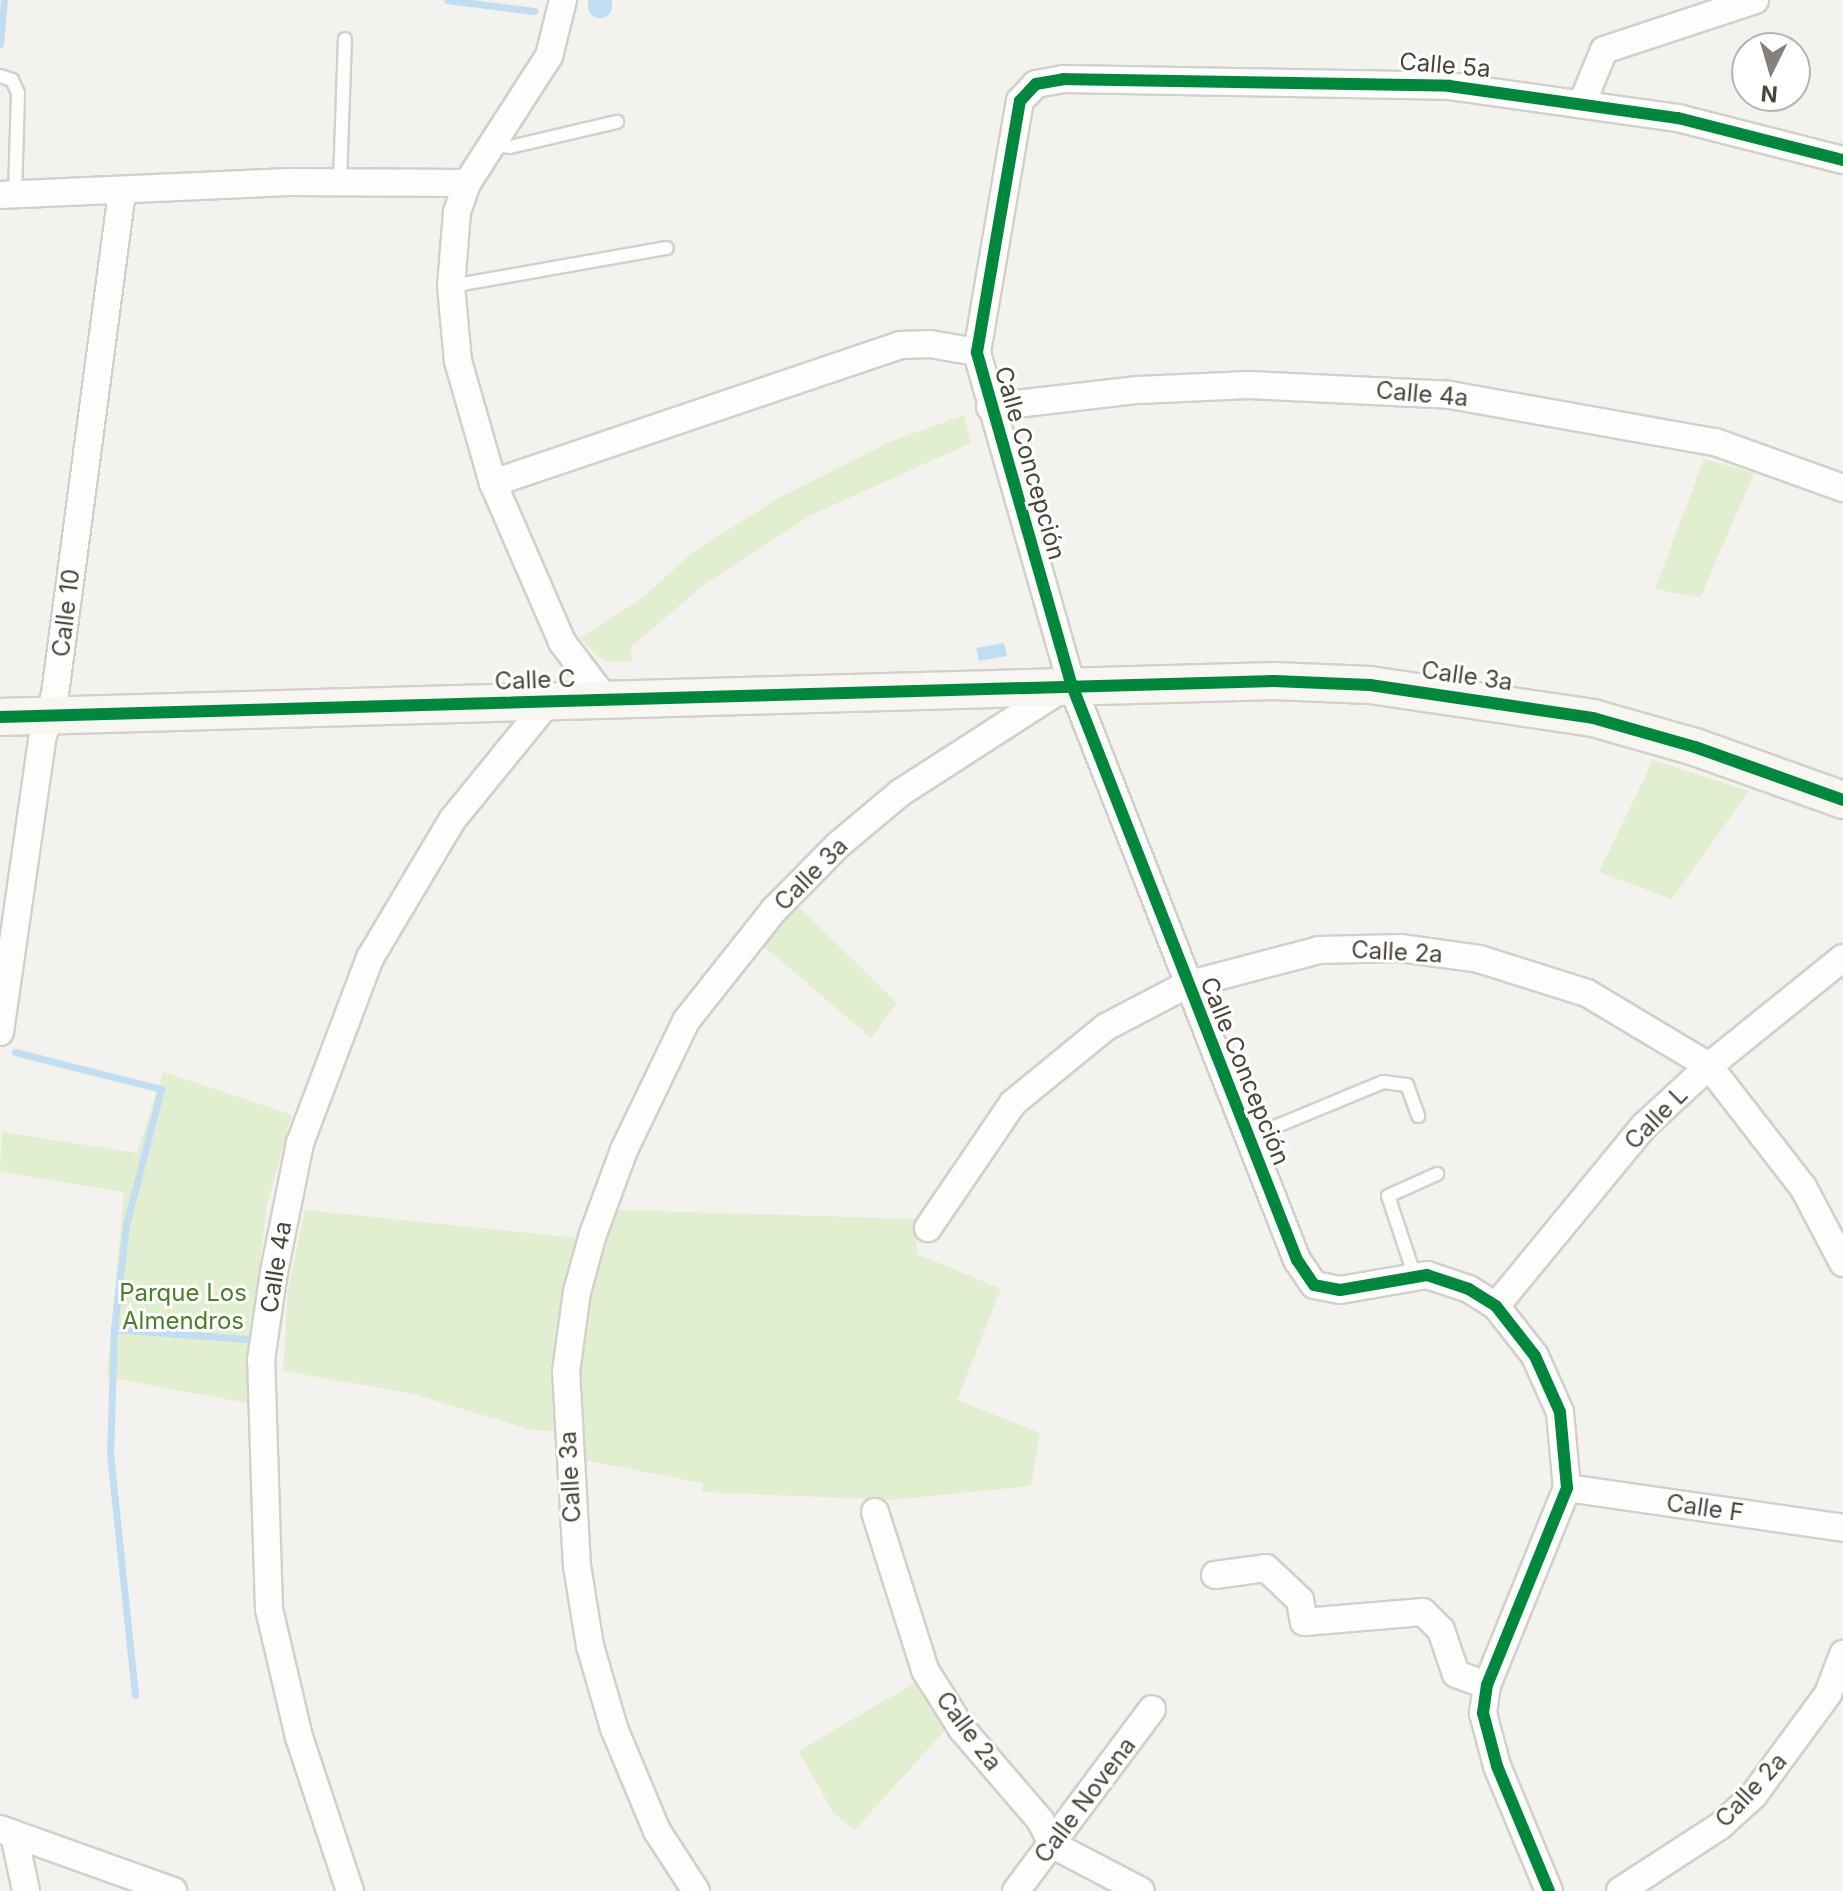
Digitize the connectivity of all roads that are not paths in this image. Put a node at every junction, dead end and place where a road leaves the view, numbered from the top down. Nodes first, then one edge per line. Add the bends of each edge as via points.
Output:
1 (563, 0) edge
2 (1755, 0) edge
3 (345, 39) dead end
4 (0, 76) edge
5 (1036, 84) joint
6 (1583, 101) junction
7 (617, 122) dead end
8 (492, 145) junction
9 (1843, 160) edge
10 (340, 181) junction
11 (467, 183) junction
12 (122, 192) junction
13 (7, 194) edge
14 (667, 248) dead end
15 (451, 286) junction
16 (977, 352) junction
17 (990, 407) junction
18 (493, 483) junction
19 (1843, 488) edge
20 (1071, 683) junction
21 (606, 700) junction
22 (548, 702) junction
23 (48, 716) junction
24 (0, 717) edge
25 (1843, 800) edge
26 (1843, 958) edge
27 (1186, 985) junction
28 (0, 1032) edge
29 (1709, 1066) junction
30 (1418, 1116) dead end
31 (1248, 1138) junction
32 (1437, 1174) dead end
33 (928, 1228) dead end
34 (1843, 1263) edge
35 (1415, 1277) junction
36 (1496, 1306) junction
37 (1567, 1488) junction
38 (875, 1512) dead end
39 (1843, 1528) edge
40 (1215, 1575) dead end
41 (1843, 1654) edge
42 (1487, 1685) junction
43 (1152, 1709) dead end
44 (7, 1832) edge
45 (1053, 1845) junction
46 (26, 1891) edge
47 (173, 1891) edge
48 (350, 1891) edge
49 (696, 1891) edge
50 (1016, 1891) edge
51 (1141, 1891) edge
52 (1549, 1891) edge
53 (1620, 1891) edge

1 - 8 street via 549,56
2 - 6 street via 1604,50
3 - 10 lane
4 - 13 lane via 12,80 18,93
5 - 6 street, Calle 5a via 1063,79 1361,81
5 - 16 street, Calle Concepción via 1020,101
6 - 9 street, Calle 5a via 1761,135
7 - 8 lane via 510,147
8 - 11 street
10 - 11 street
10 - 12 street
11 - 15 street via 457,212
12 - 13 street
12 - 23 street, Calle 10
14 - 15 lane
15 - 18 street via 458,361
16 - 17 street, Calle Concepción
16 - 18 street via 900,345
17 - 19 street, Calle 4a via 1138,390 1249,385 1450,395 1715,442
17 - 20 street, Calle Concepción
18 - 21 street via 562,642
20 - 21 street, Calle C
20 - 25 street, Calle 3a via 1274,681 1477,698 1593,718 1695,747
20 - 27 street, Calle Concepción
20 - 49 street, Calle 3a via 900,793 838,845 774,910 686,1021 624,1150 593,1234 577,1292 566,1372 577,1566 590,1646 614,1728 657,1831
21 - 22 street, Calle C
22 - 23 street, Calle C
22 - 48 street, Calle 4a via 453,819 370,958 300,1143 274,1272 261,1360 269,1609 299,1737
23 - 24 street, Calle C
23 - 28 street, Calle 10
26 - 29 street, Calle L
27 - 29 street, Calle 2a via 1319,950 1400,948 1479,959 1587,993
27 - 31 street, Calle Concepción
27 - 33 street, Calle 2a via 1106,1027 1033,1083
29 - 34 street, Calle 2a via 1803,1187
29 - 36 street, Calle L via 1644,1126
30 - 31 lane via 1407,1085 1383,1082
31 - 35 street, Calle Concepción via 1297,1260 1314,1285 1340,1290
32 - 35 lane via 1388,1196
35 - 36 street, Calle Concepción via 1427,1275 1469,1289
36 - 37 street, Calle Concepción via 1535,1356 1560,1412
37 - 39 street, Calle F
37 - 42 street, Calle Concepción
38 - 45 street, Calle 2a via 925,1670 962,1729 1040,1820
40 - 42 street via 1266,1568 1300,1600 1304,1622 1423,1612 1441,1630 1456,1674
41 - 53 street, Calle 2a via 1828,1694 1753,1796 1720,1826
42 - 52 street, Calle Concepción via 1483,1713 1497,1766
43 - 45 street, Calle Novena
44 - 46 street
44 - 47 street
45 - 50 street, Calle Novena
45 - 51 street

